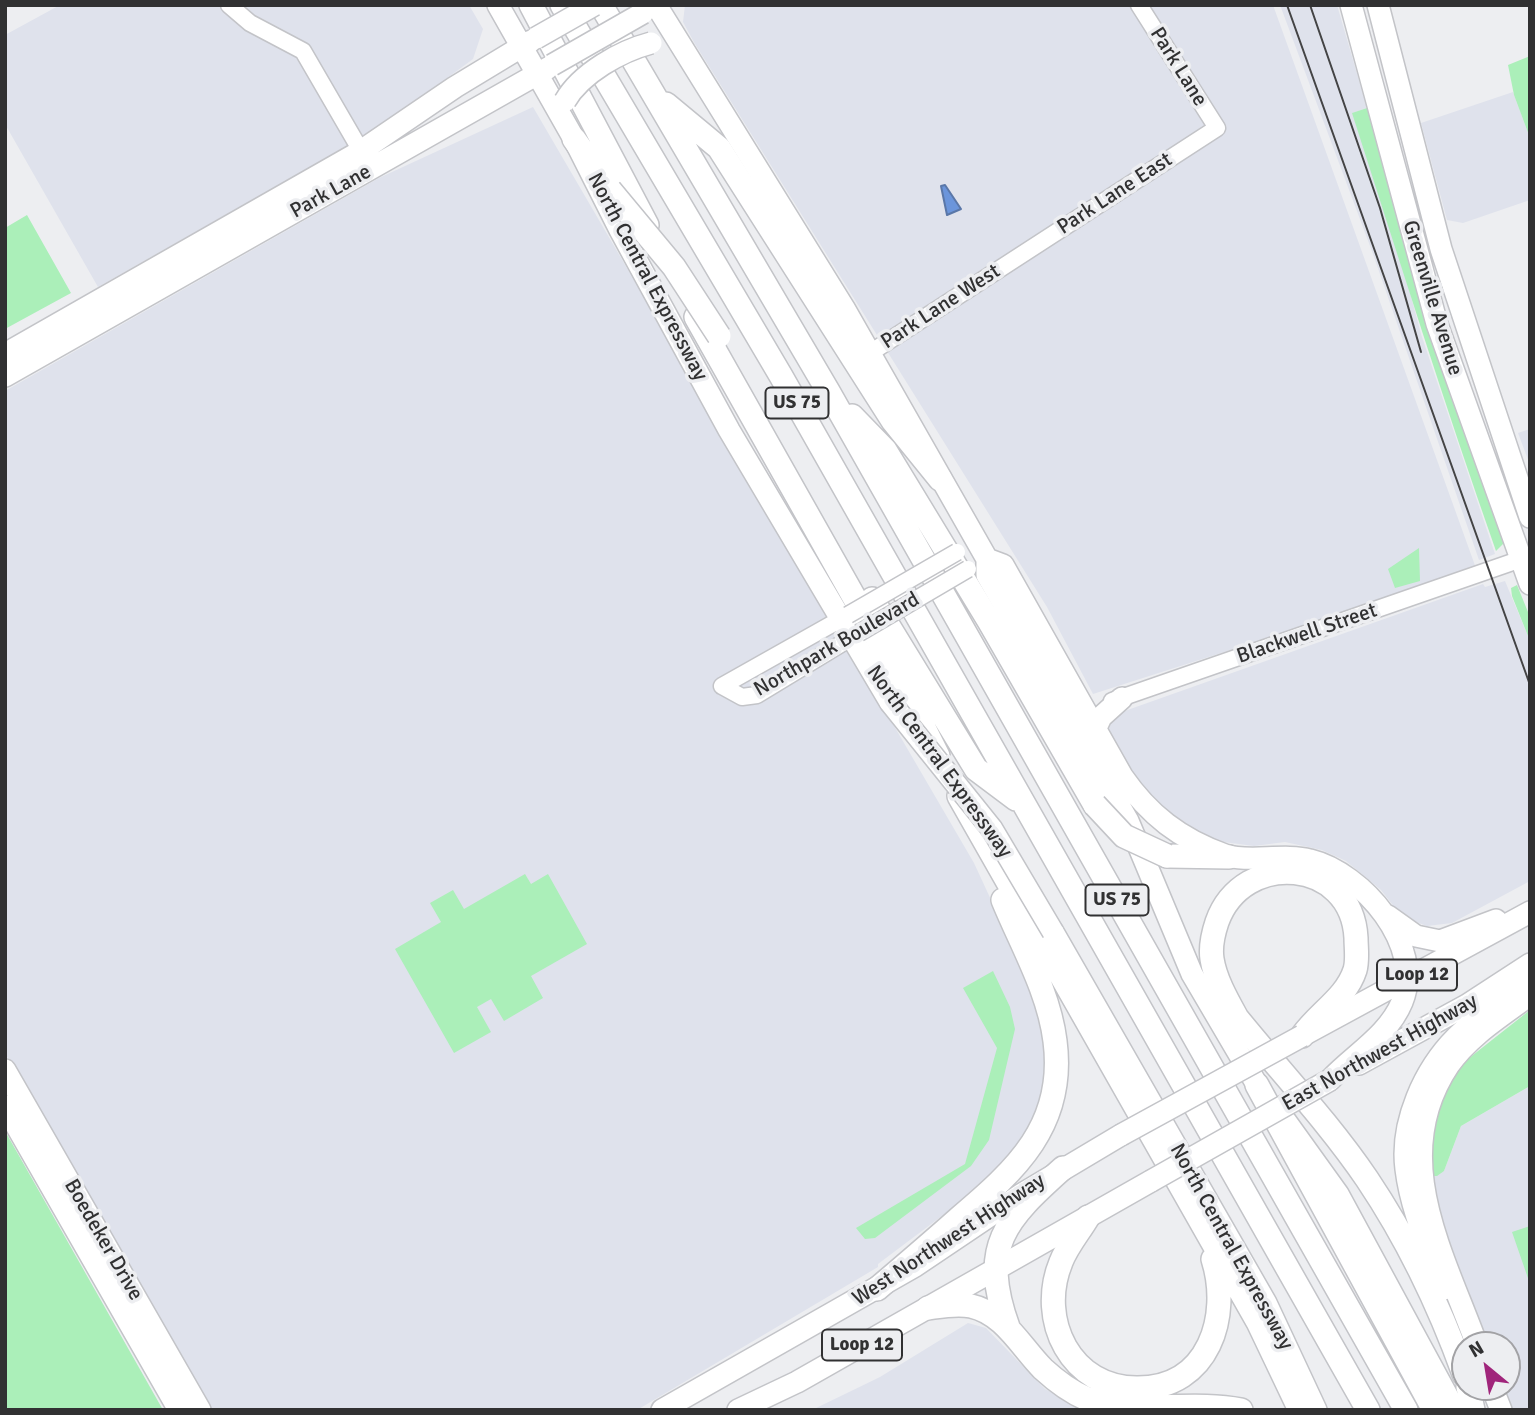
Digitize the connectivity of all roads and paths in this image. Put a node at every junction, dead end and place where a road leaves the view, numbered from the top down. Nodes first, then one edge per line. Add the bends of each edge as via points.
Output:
1 (229, 5) edge
2 (498, 5) edge
3 (531, 5) edge
4 (562, 5) edge
5 (594, 5) edge
6 (601, 5) edge
7 (1139, 5) edge
8 (1351, 5) edge
9 (649, 9) edge
10 (1380, 14) edge
11 (1357, 29) junction
12 (528, 43) junction
13 (683, 48) junction
14 (544, 70) junction
15 (653, 93) junction
16 (563, 108) junction
17 (1217, 128) joint
18 (574, 139) junction
19 (362, 151) junction
20 (315, 201) junction
21 (1429, 205) junction
22 (1405, 211) junction
23 (1013, 261) joint
24 (154, 280) junction
25 (1437, 324) junction
26 (5, 354) edge
27 (870, 354) junction
28 (5, 376) edge
29 (828, 391) junction
30 (1488, 391) junction
31 (940, 480) junction
32 (1530, 517) edge
33 (983, 551) junction
34 (1525, 558) edge
35 (1530, 584) edge
36 (844, 617) junction
37 (855, 636) junction
38 (1122, 698) joint
39 (1090, 720) junction
40 (1025, 805) junction
41 (968, 813) junction
42 (1229, 857) junction
43 (1530, 911) edge
44 (1383, 913) junction
45 (1530, 964) edge
46 (1406, 982) junction
47 (1530, 982) edge
48 (1530, 995) edge
49 (1302, 1036) junction
50 (5, 1070) edge
51 (1329, 1080) junction
52 (1257, 1085) junction
53 (5, 1107) edge
54 (1228, 1138) joint
55 (1063, 1168) junction
56 (1183, 1192) junction
57 (1088, 1217) junction
58 (996, 1269) junction
59 (877, 1289) junction
60 (928, 1308) junction
61 (1008, 1327) junction
62 (1456, 1331) edge
63 (1472, 1331) edge
64 (1451, 1341) edge
65 (1237, 1409) edge
66 (179, 1410) edge
67 (200, 1410) edge
68 (662, 1410) edge
69 (738, 1410) edge
70 (1300, 1410) edge
71 (1316, 1410) edge
72 (1368, 1410) edge
73 (1406, 1410) edge
74 (1434, 1410) edge
75 (1455, 1410) edge

1 - 19 street via 250,23 303,51
2 - 12 main road, North Central Expressway
3 - 41 highway via 708,339 894,668
4 - 40 highway, North Central Expressway / US 75 via 756,332
5 - 12 main road, Park Lane, bridge
6 - 15 highway, US 75
7 - 17 street, Park Lane
8 - 11 main road, Greenville Avenue
9 - 13 main road
9 - 14 main road, Park Lane, bridge
10 - 11 main road
10 - 21 main road, Greenville Avenue
11 - 22 main road, Greenville Avenue
12 - 14 main road, North Central Expressway
12 - 19 main road, Park Lane
13 - 16 main road, bridge via 651,43 638,46 577,82
13 - 27 main road
14 - 16 main road, North Central Expressway
14 - 20 main road, Park Lane
15 - 29 highway, US 75
15 - 31 highway via 719,148 893,421
16 - 18 main road, North Central Expressway
17 - 23 street, Park Lane East
18 - 36 main road, North Central Expressway via 729,429
18 - 40 highway, bridge via 674,267 719,336 976,769
19 - 20 main road via 355,169 334,180
19 - 24 main road, Park Lane
20 - 24 main road, Park Lane
21 - 22 main road
21 - 30 main road, Greenville Avenue
22 - 25 main road, Greenville Avenue
23 - 27 street, Park Lane West
24 - 26 main road, Park Lane
24 - 28 main road, Park Lane
25 - 30 main road via 1448,326 1468,376
25 - 34 main road, Greenville Avenue
27 - 31 main road
29 - 42 highway, bridge via 885,450 1109,821 1141,846 1167,856
29 - 73 highway, US 75
30 - 32 main road, Greenville Avenue
31 - 33 main road
33 - 36 street, Northpark Boulevard, bridge via 957,552
33 - 37 street, Northpark Boulevard, bridge via 968,569
33 - 39 main road via 1003,565
33 - 52 main road via 987,575 1128,821 1192,974
34 - 35 main road, Greenville Avenue
34 - 38 street, Blackwell Street
36 - 37 main road, North Central Expressway
36 - 37 street, Northpark Boulevard via 722,687 742,697 757,695
37 - 71 main road, North Central Expressway, bridge via 890,702 986,820 1053,932 1266,1303
38 - 39 main road
39 - 42 main road via 1140,803 1171,830
40 - 72 highway, North Central Expressway / US 75
41 - 56 highway
41 - 59 highway via 1045,998 1055,1040 1055,1087 1039,1134 1010,1175
42 - 44 main road via 1311,860 1346,874
43 - 44 main road via 1440,941 1416,936
43 - 46 main road, Loop 12
44 - 46 main road via 1400,942
45 - 51 main road, East Northwest Highway / Loop 12 via 1467,1005
46 - 49 main road, Loop 12
46 - 51 main road via 1402,1001 1386,1027
47 - 62 highway via 1457,1037 1416,1102 1408,1135 1406,1167 1413,1199
48 - 63 main road via 1474,1038 1450,1064 1433,1093 1422,1127 1419,1162 1423,1190
49 - 55 main road, West Northwest Highway / Loop 12, bridge
49 - 64 highway via 1348,985 1356,968 1355,927 1349,906 1332,887 1289,872 1263,874 1242,885 1223,906 1212,936 1212,959 1224,995 1237,1018 1366,1177 1432,1294
50 - 67 main road, Boedeker Drive
51 - 54 main road, East Northwest Highway / Loop 12, bridge
52 - 74 highway
52 - 75 main road via 1338,1194
53 - 66 main road, Boedeker Drive
54 - 57 main road, West Northwest Highway / Loop 12, bridge
55 - 58 highway via 1010,1219 999,1244
55 - 59 main road, West Northwest Highway / Loop 12
56 - 57 highway via 1210,1251 1220,1282 1221,1305 1210,1346 1195,1365 1154,1386 1117,1385 1096,1378 1064,1349 1057,1332 1052,1310 1061,1262
56 - 70 highway via 1258,1322
57 - 58 main road, West Northwest Highway / Loop 12
58 - 60 main road, West Northwest Highway / Loop 12
58 - 61 highway via 1000,1306
59 - 68 main road, West Northwest Highway / Loop 12
60 - 61 highway via 974,1307
60 - 69 main road, West Northwest Highway / Loop 12
61 - 65 highway via 1061,1384 1106,1407

